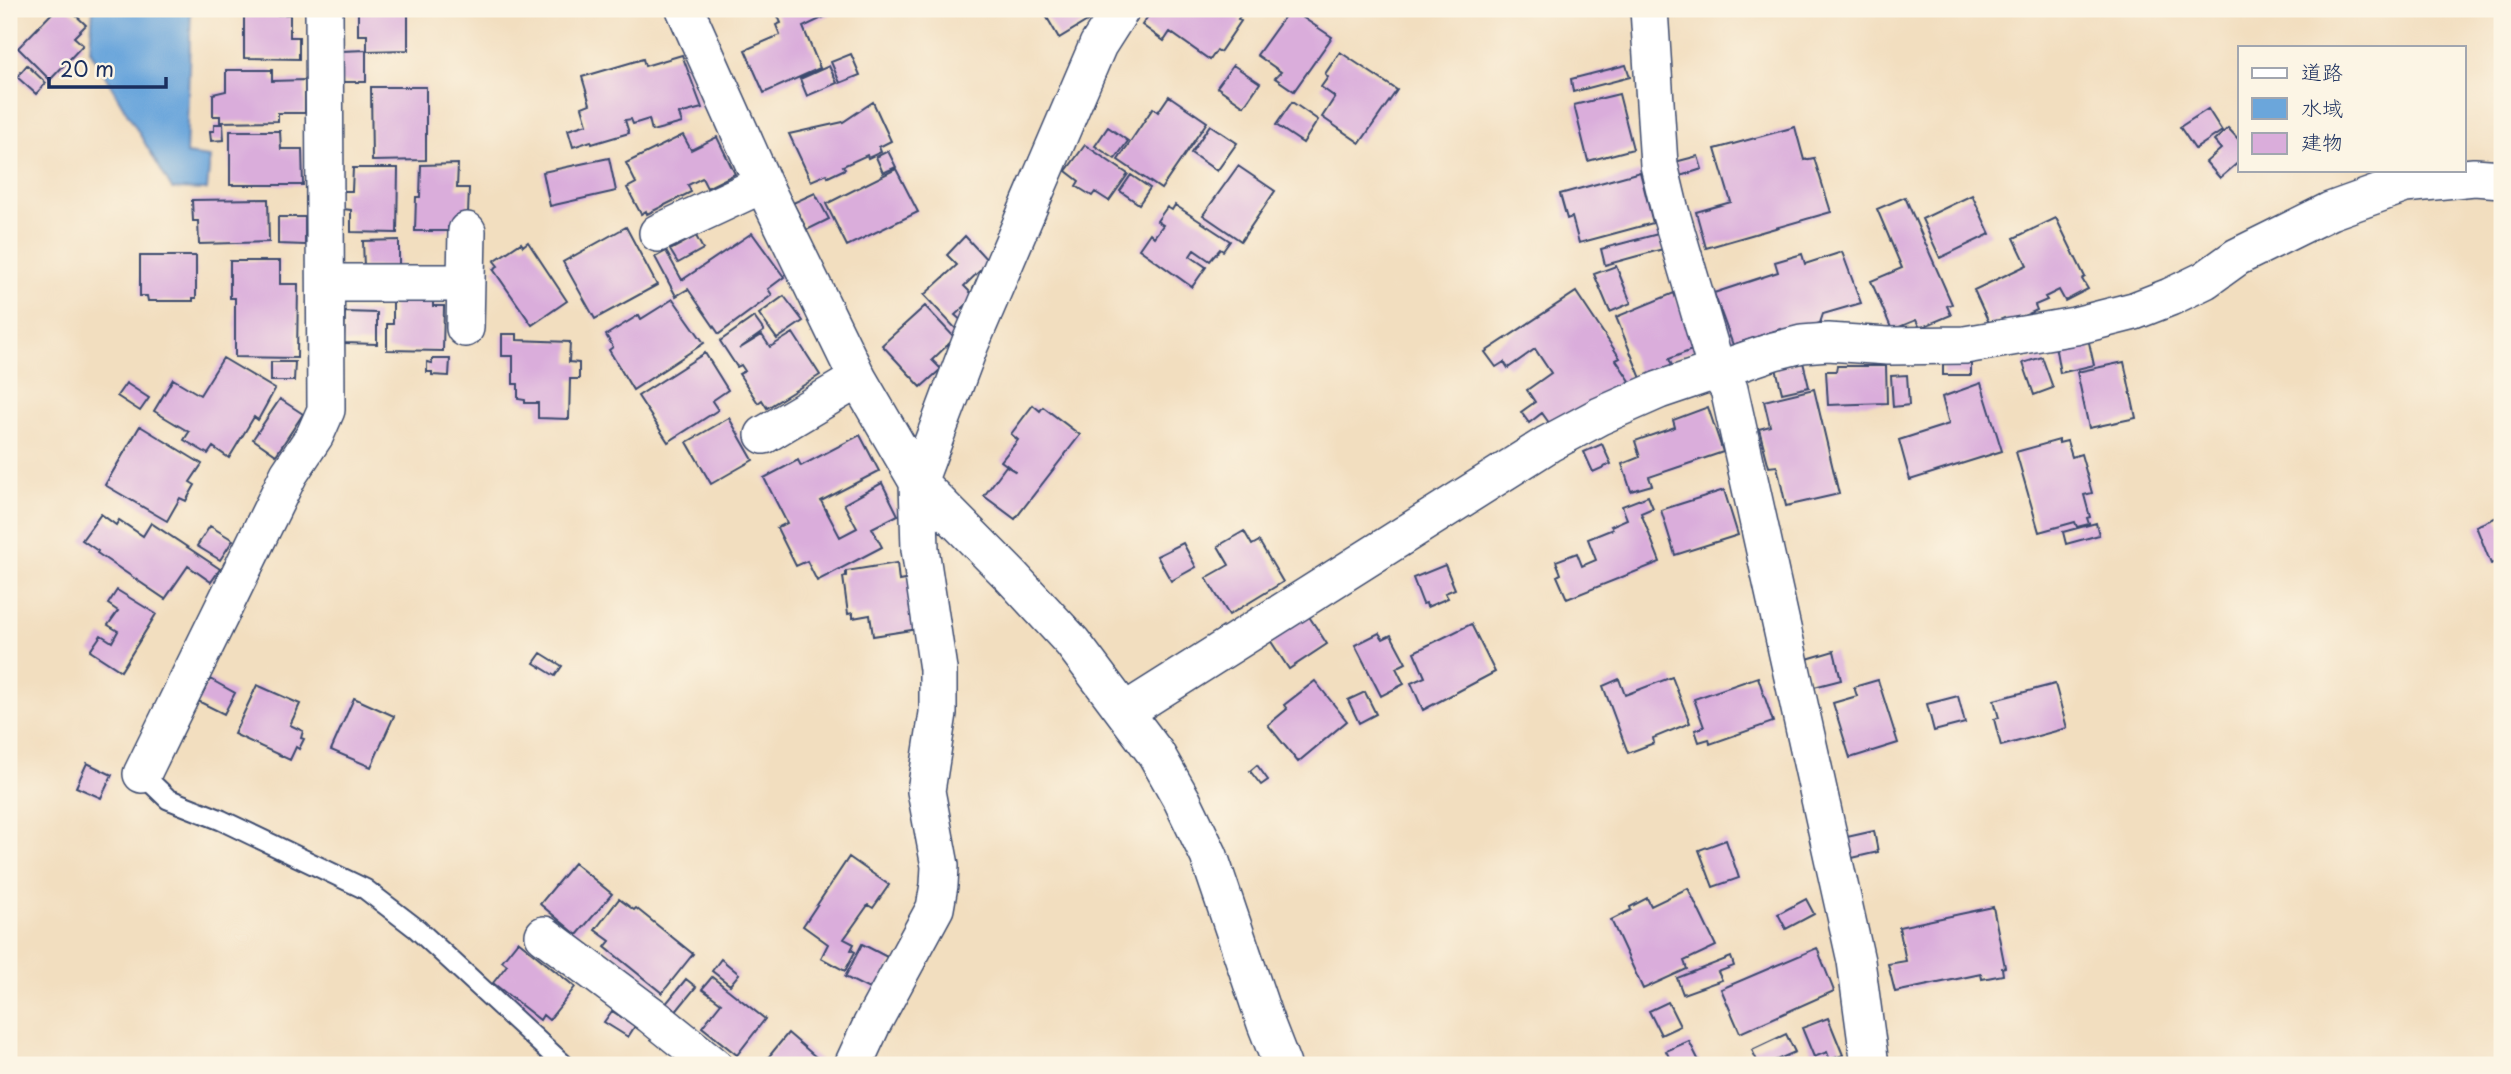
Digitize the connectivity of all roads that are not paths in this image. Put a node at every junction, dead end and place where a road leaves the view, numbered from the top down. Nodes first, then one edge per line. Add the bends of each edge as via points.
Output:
1 (324, 9) edge
2 (685, 9) edge
3 (1121, 9) edge
4 (1649, 9) edge
5 (2502, 179) edge
6 (763, 184) junction
7 (467, 231) dead end
8 (658, 233) dead end
9 (326, 283) junction
10 (466, 283) junction
11 (465, 328) dead end
12 (1717, 371) junction
13 (858, 379) junction
14 (764, 435) dead end
15 (918, 482) junction
16 (1126, 711) junction
17 (142, 774) joint
18 (544, 935) dead end
19 (564, 1065) edge
20 (713, 1065) edge
21 (853, 1065) edge
22 (1282, 1065) edge
23 (1870, 1065) edge

1 - 9 street
2 - 6 street
3 - 15 street via 1098,45 970,344
4 - 12 street via 1659,165
5 - 12 street via 2405,184 2330,211 2237,257 2170,297 2075,326 1965,345 1801,344
6 - 8 street
6 - 13 street
7 - 10 street
9 - 10 street
9 - 17 street via 326,410 289,474
10 - 11 street
12 - 16 street via 1659,390 1548,444
12 - 23 street via 1729,389 1806,732 1856,961
13 - 14 street
13 - 15 street
15 - 16 street via 1072,642
15 - 21 street via 920,549 938,669 939,713 926,792 940,866 939,885 935,908
16 - 22 street via 1156,754 1209,856
17 - 19 lane via 168,799 365,889 417,929
18 - 20 street

